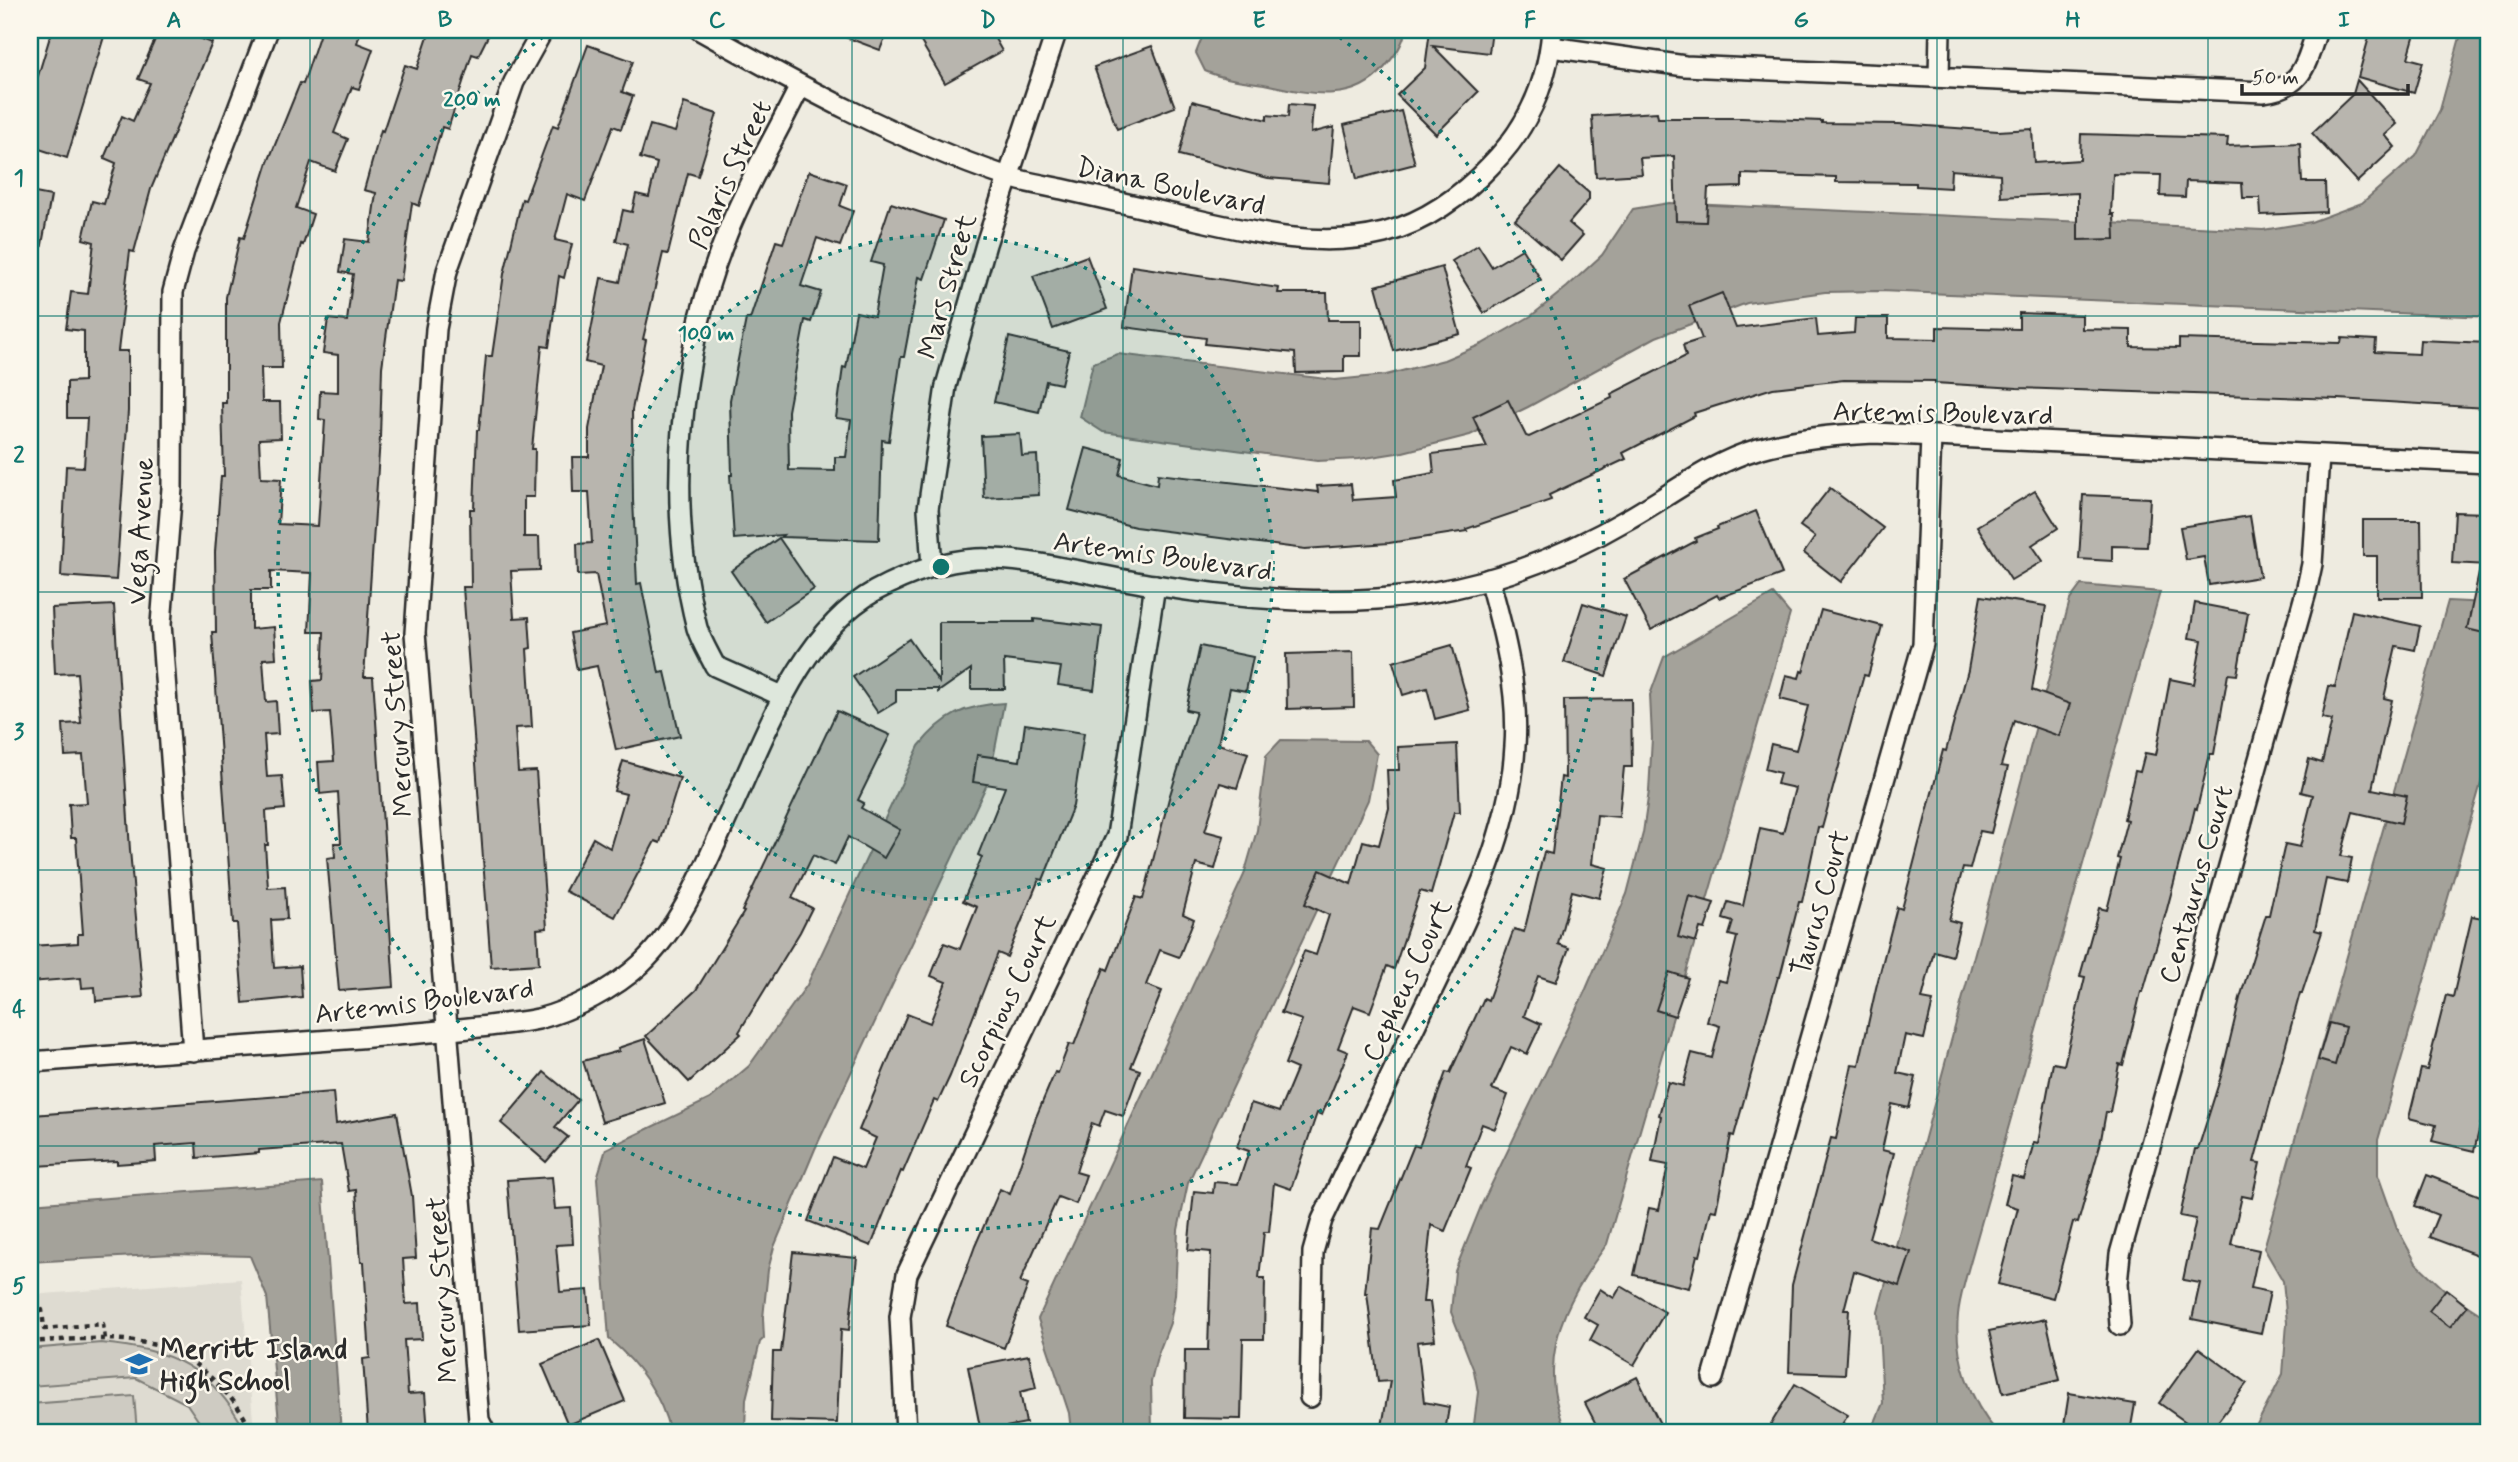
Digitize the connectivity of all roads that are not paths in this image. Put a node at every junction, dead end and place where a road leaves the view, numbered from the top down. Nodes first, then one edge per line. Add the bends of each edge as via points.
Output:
1 (268, 30) edge
2 (543, 30) edge
3 (700, 30) edge
4 (1057, 30) edge
5 (1940, 30) edge
6 (2317, 30) edge
7 (1551, 38) edge
8 (1939, 77) junction
9 (800, 86) junction
10 (1007, 177) junction
11 (1931, 436) junction
12 (2319, 456) junction
13 (2488, 463) edge
14 (932, 567) junction
15 (1489, 579) junction
16 (1155, 585) junction
17 (782, 696) junction
18 (449, 1031) junction
19 (192, 1051) junction
20 (30, 1062) edge
21 (2120, 1325) dead end
22 (1713, 1378) dead end
23 (1310, 1397) dead end
24 (485, 1432) edge
25 (906, 1432) edge

1 - 19 street, Vega Avenue via 184,251 173,292 172,488 161,624
2 - 18 street, Mercury Street via 514,82 447,271 436,329 415,633
3 - 9 street, Diana Boulevard
4 - 10 street, Mars Street
5 - 8 street
6 - 8 street via 2297,78 2278,91
7 - 8 street via 1685,66
7 - 10 street, Diana Boulevard via 1534,107 1506,150 1465,191 1386,233 1313,240 1266,235
9 - 10 street, Diana Boulevard via 939,151
9 - 17 street, Polaris Street via 725,237 696,333 683,404 684,554 698,630 715,666
10 - 14 street, Mars Street via 946,386 928,509
11 - 12 street, Artemis Boulevard
11 - 15 street, Artemis Boulevard via 1829,435 1756,449 1695,477 1584,544
11 - 22 street, Taurus Court via 1923,644
12 - 13 street, Artemis Boulevard
12 - 21 street, Centaurus Court via 2306,592 2120,1254
14 - 16 street, Artemis Boulevard via 970,559 1003,559
14 - 17 street, Artemis Boulevard via 875,591 853,606 827,631
15 - 16 street, Artemis Boulevard via 1423,593 1337,601 1277,600
15 - 23 street, Cepheus Court via 1515,716 1507,800 1469,914 1322,1220 1313,1252
16 - 25 street, Scorpious Court via 1117,835 907,1274 900,1317
17 - 18 street, Artemis Boulevard via 675,922 637,968 582,1002 538,1019
18 - 19 street, Artemis Boulevard
18 - 24 street, Mercury Street via 478,1420
19 - 20 street, Artemis Boulevard

